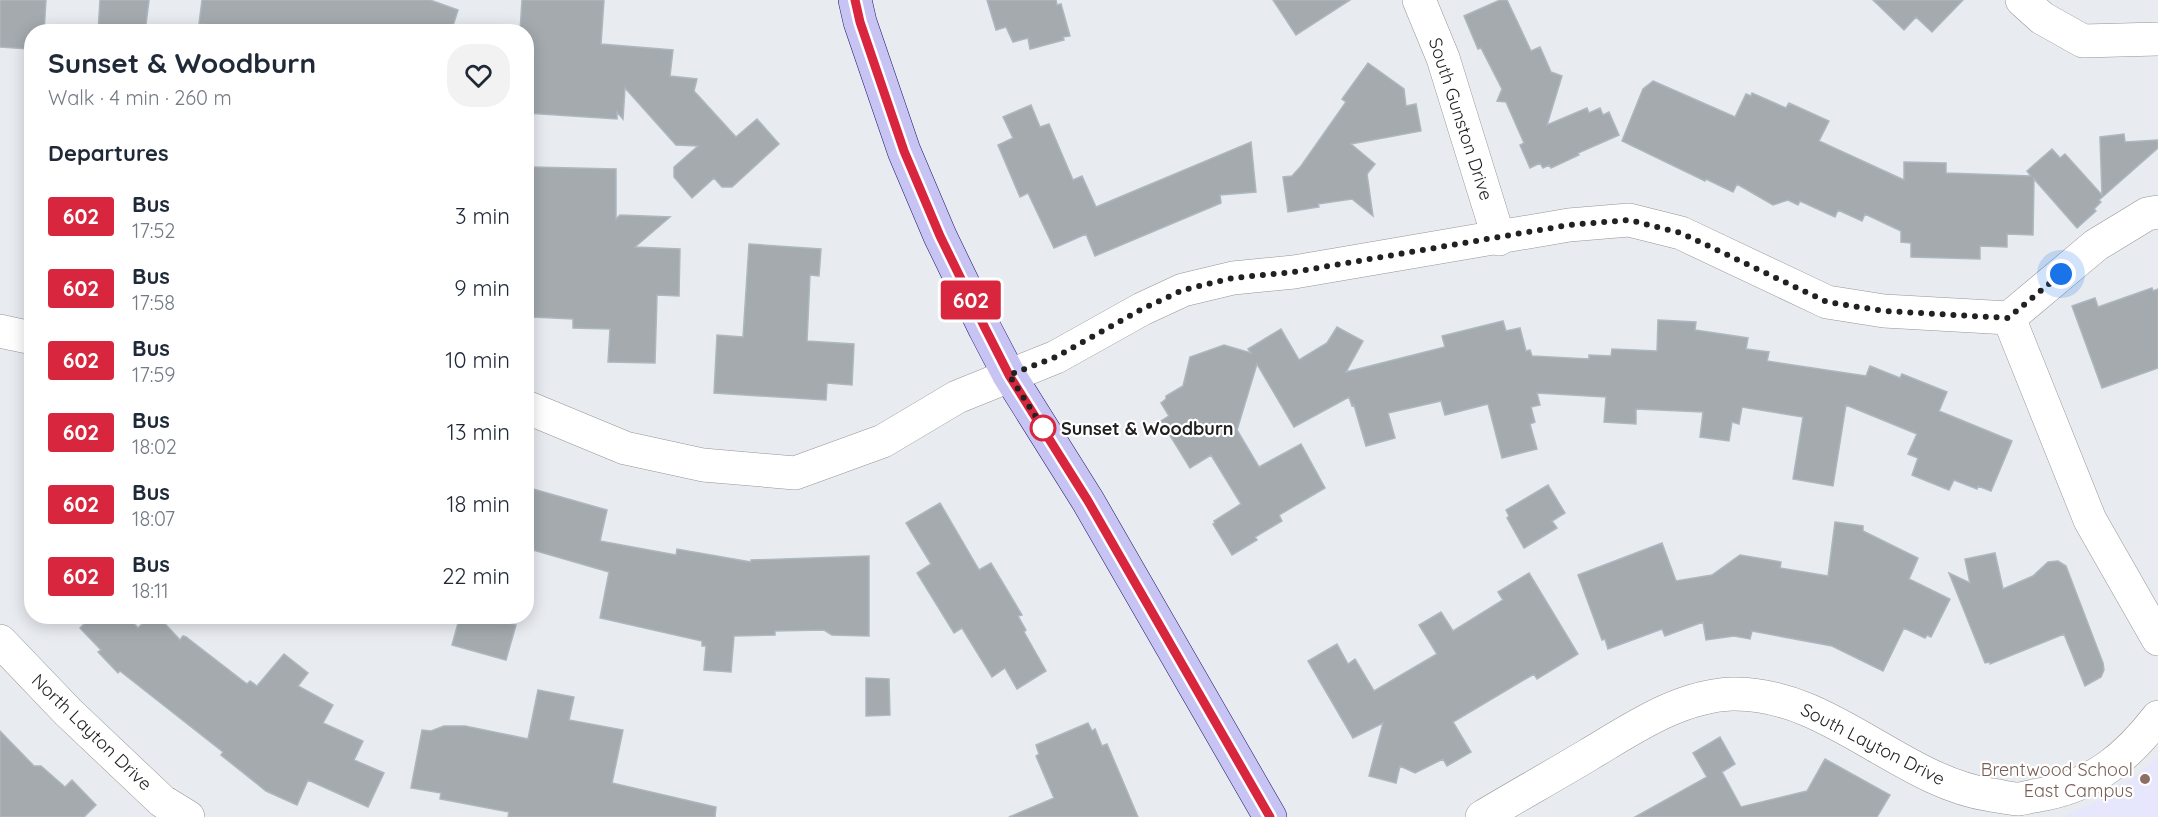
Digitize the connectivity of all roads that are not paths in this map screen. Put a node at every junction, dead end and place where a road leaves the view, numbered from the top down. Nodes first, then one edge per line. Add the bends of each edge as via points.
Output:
1 (855, 0) edge
2 (1419, 0) edge
3 (2022, 0) edge
4 (2158, 39) edge
5 (2158, 212) edge
6 (1499, 238) junction
7 (2008, 318) junction
8 (0, 331) edge
9 (24, 336) edge
10 (1009, 375) junction
11 (534, 410) edge
12 (2158, 639) edge
13 (0, 641) edge
14 (2158, 717) edge
15 (188, 817) edge
16 (1270, 817) edge
17 (1482, 817) edge

1 - 10 main road via 904,151 940,236
2 - 6 street, South Gunston Drive via 1443,58
3 - 4 street via 2042,18 2083,41
5 - 7 street via 2147,214 2096,245
6 - 7 street via 1569,225 1629,220 1681,233 1827,302 1884,311
6 - 10 street via 1294,272 1233,278 1183,290 1056,357
7 - 12 street via 2090,520
8 - 9 street
10 - 11 street via 957,397 883,441 795,473 703,465 625,448
10 - 16 main road via 1088,501
13 - 15 street, North Layton Drive via 162,801
14 - 17 street, South Layton Drive via 2139,742 2108,769 2070,789 2018,799 1973,792 1931,775 1805,708 1767,696 1731,694 1695,700 1656,715

